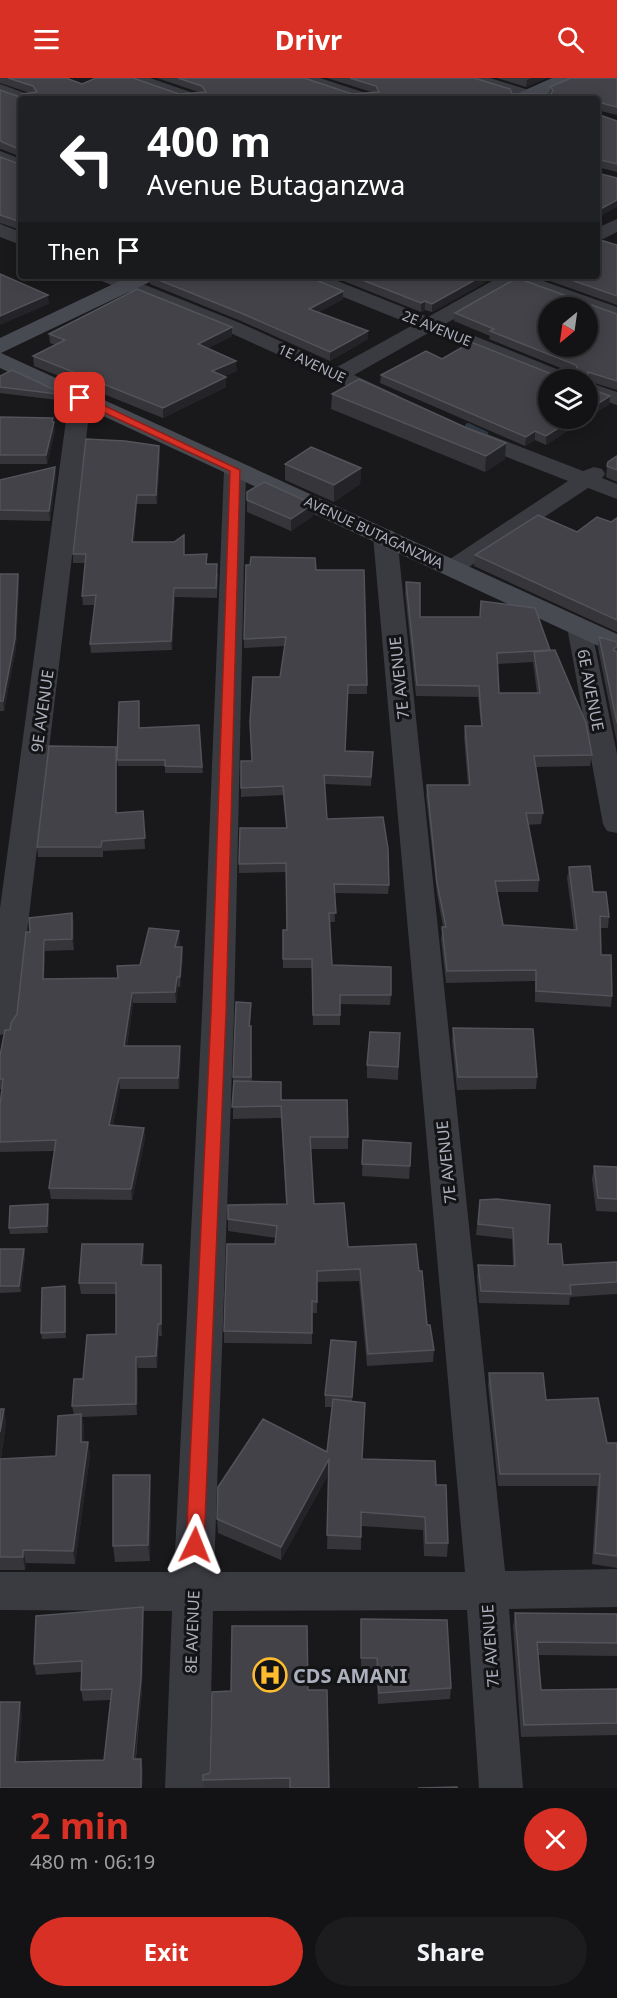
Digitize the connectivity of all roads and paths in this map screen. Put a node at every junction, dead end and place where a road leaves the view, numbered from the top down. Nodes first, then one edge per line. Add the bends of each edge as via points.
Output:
1 (134, 78) edge
2 (304, 78) edge
3 (473, 78) edge
4 (566, 78) edge
5 (0, 89) edge
6 (19, 96) edge
7 (186, 96) edge
8 (360, 96) edge
9 (524, 96) edge
10 (534, 96) edge
11 (0, 156) edge
12 (18, 165) edge
13 (18, 167) edge
14 (0, 176) edge
15 (617, 224) edge
16 (0, 230) edge
17 (600, 234) edge
18 (600, 237) edge
19 (18, 238) edge
20 (617, 243) edge
21 (315, 279) edge
22 (509, 279) edge
23 (522, 279) edge
24 (137, 281) edge
25 (617, 314) edge
26 (427, 324) junction
27 (0, 347) edge
28 (0, 360) edge
29 (540, 369) edge
30 (338, 375) junction
31 (598, 392) edge
32 (80, 398) junction
33 (617, 399) edge
34 (413, 409) edge
35 (456, 428) edge
36 (235, 470) junction
37 (590, 477) junction
38 (617, 492) edge
39 (385, 536) junction
40 (453, 568) junction
41 (579, 627) junction
42 (617, 645) edge
43 (617, 824) edge
44 (0, 1024) edge
45 (486, 1580) junction
46 (194, 1581) junction
47 (617, 1588) edge
48 (0, 1591) edge
49 (187, 1788) edge
50 (501, 1788) edge

1 - 7 street
2 - 8 street
3 - 9 street
4 - 10 street
5 - 6 street
11 - 12 street
13 - 14 street
15 - 17 street
16 - 19 street
18 - 20 street
21 - 26 street, 2E AVENUE
22 - 26 street
23 - 25 street
24 - 27 street
24 - 30 street, 1E AVENUE
26 - 29 street, 2E AVENUE
26 - 30 street
28 - 32 street, AVENUE BUTAGANZWA
30 - 34 street, 1E AVENUE
31 - 33 street
32 - 36 street, AVENUE BUTAGANZWA
32 - 44 street, 9E AVENUE
35 - 37 street
36 - 39 street, AVENUE BUTAGANZWA
36 - 46 street, 8E AVENUE via 218,1014
37 - 38 street
37 - 40 street
39 - 40 street, AVENUE BUTAGANZWA
39 - 45 street, 7E AVENUE
40 - 41 street, AVENUE BUTAGANZWA
41 - 42 street, AVENUE BUTAGANZWA
41 - 43 street, 6E AVENUE
45 - 46 street via 410,1592 300,1590
45 - 47 street
45 - 50 street, 7E AVENUE
46 - 48 street
46 - 49 street, 8E AVENUE

